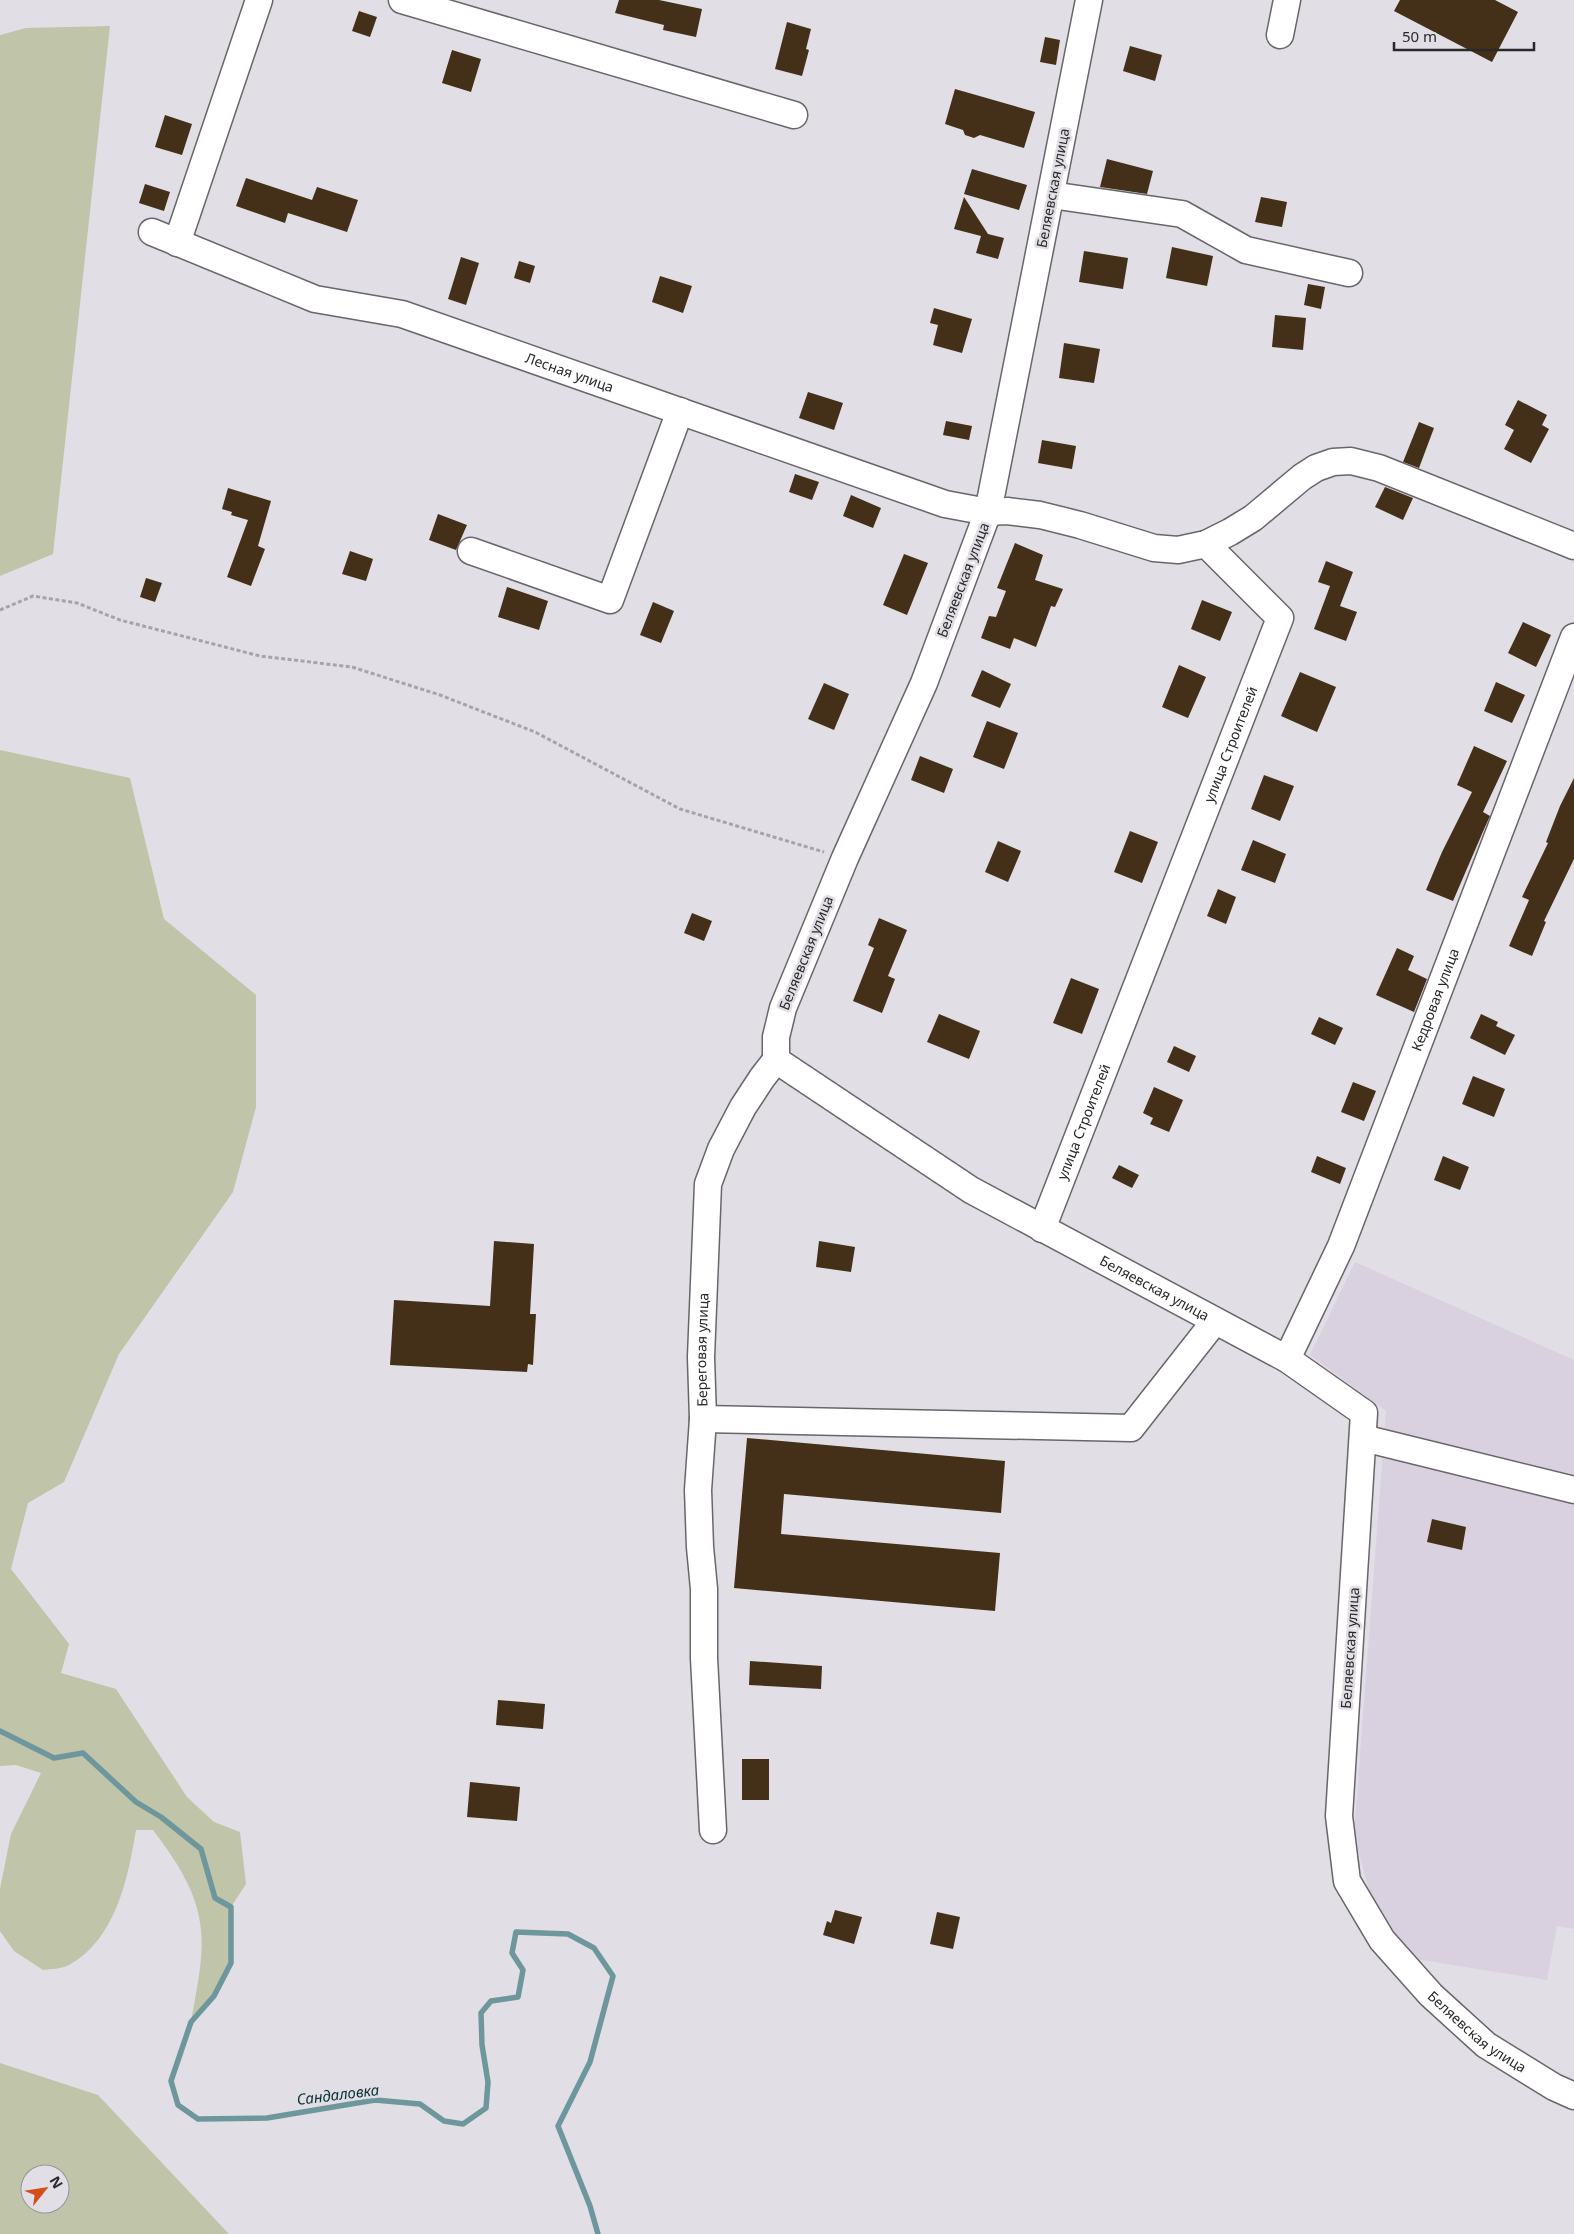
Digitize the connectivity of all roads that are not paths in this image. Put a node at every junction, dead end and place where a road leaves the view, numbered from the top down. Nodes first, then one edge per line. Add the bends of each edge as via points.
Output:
1 (259, 0) edge
2 (402, 0) edge
3 (1089, 0) edge
4 (1287, 0) edge
5 (1280, 35) dead end
6 (794, 115) dead end
7 (1051, 195) junction
8 (152, 232) dead end
9 (178, 243) junction
10 (1349, 273) dead end
11 (680, 411) junction
12 (990, 504) junction
13 (1206, 544) junction
14 (1574, 546) edge
15 (471, 551) dead end
16 (1574, 637) edge
17 (776, 1060) junction
18 (1042, 1230) junction
19 (1215, 1321) junction
20 (1288, 1359) junction
21 (703, 1419) junction
22 (1363, 1438) junction
23 (1574, 1490) edge
24 (713, 1830) dead end
25 (1574, 2096) edge

1 - 9 street
2 - 6 street
3 - 7 street, Беляевская улица
4 - 5 street
7 - 10 street via 1182,214 1246,250
7 - 12 street, Беляевская улица
8 - 9 street, Лесная улица
9 - 11 street, Лесная улица via 315,299 402,314
11 - 12 street, Лесная улица via 946,504
11 - 15 street via 610,600
12 - 13 street, Лесная улица via 1007,511 1080,525 1154,548 1178,550
12 - 17 street, Беляевская улица via 924,683 845,858 783,1008 776,1037
13 - 14 street via 1253,518 1316,468 1333,462 1352,461 1379,468
13 - 18 street, улица Строителей via 1280,618
16 - 20 street, Кедровая улица via 1341,1246
17 - 18 street, Беляевская улица via 971,1190
17 - 21 street, Береговая улица via 744,1107 721,1149 708,1184 701,1357
18 - 19 street, Беляевская улица
19 - 20 street, Беляевская улица
19 - 21 street via 1131,1428
20 - 22 street, Беляевская улица via 1364,1413
21 - 24 street, Береговая улица via 698,1490
22 - 23 street
22 - 25 street, Беляевская улица via 1339,1816 1347,1880 1382,1940 1431,1995 1486,2045

